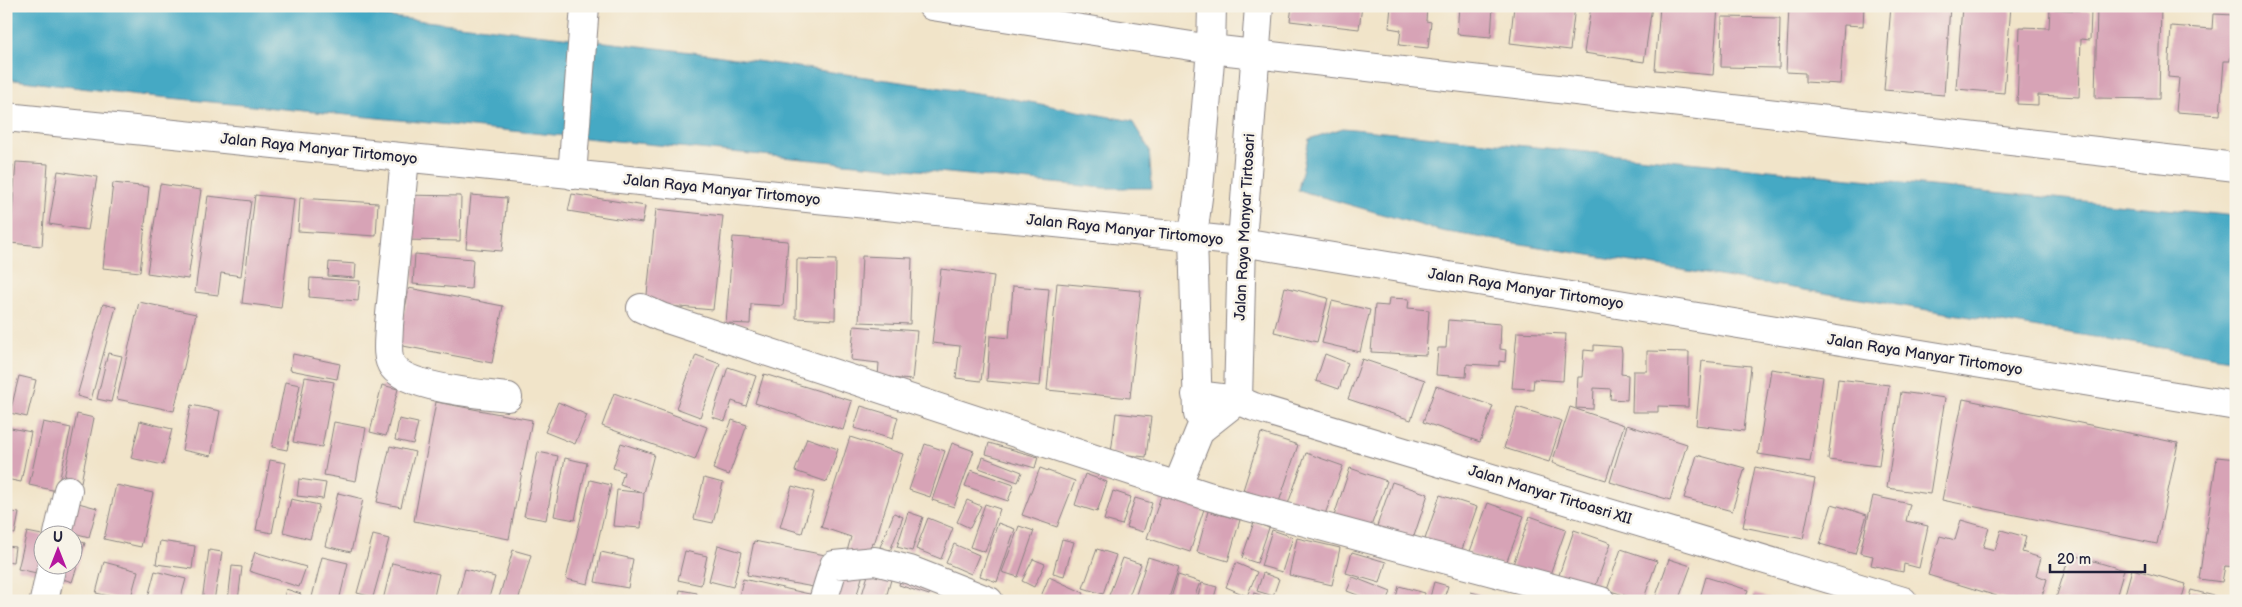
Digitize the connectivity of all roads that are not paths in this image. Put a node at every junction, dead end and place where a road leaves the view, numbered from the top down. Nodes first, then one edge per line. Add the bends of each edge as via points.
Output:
1 (585, 6) edge
2 (932, 6) edge
3 (1212, 6) edge
4 (1259, 6) edge
5 (1211, 49) junction
6 (1256, 54) junction
7 (6, 117) edge
8 (405, 158) junction
9 (2236, 168) edge
10 (572, 175) junction
11 (1193, 236) junction
12 (1242, 242) junction
13 (641, 308) dead end
14 (1196, 394) junction
15 (508, 397) dead end
16 (1238, 400) junction
17 (2236, 406) edge
18 (1200, 430) junction
19 (1181, 476) junction
20 (68, 490) dead end
21 (60, 524) edge
22 (50, 574) edge
23 (44, 601) edge
24 (823, 601) edge
25 (989, 601) edge
26 (1601, 601) edge
27 (1902, 601) edge

1 - 10 street
2 - 5 street
3 - 5 street
4 - 6 street, Jalan Raya Manyar Tirtosari
5 - 6 street
5 - 11 street
6 - 9 street
6 - 12 street, Jalan Raya Manyar Tirtosari
7 - 8 street, Jalan Raya Manyar Tirtomoyo
8 - 10 street, Jalan Raya Manyar Tirtomoyo
8 - 15 street via 389,325 388,350 392,367 402,375 444,388
10 - 11 street, Jalan Raya Manyar Tirtomoyo
11 - 12 street, Jalan Raya Manyar Tirtomoyo
11 - 14 street
12 - 16 street, Jalan Raya Manyar Tirtosari
12 - 17 street, Jalan Raya Manyar Tirtomoyo
13 - 19 street via 660,318
14 - 16 street, Jalan Manyar Tirtoasri XII
14 - 18 street
16 - 18 street
16 - 27 street, Jalan Manyar Tirtoasri XII
18 - 19 street
19 - 26 street via 1218,498
20 - 21 street
22 - 23 street
24 - 25 street via 834,565 875,561 910,570

